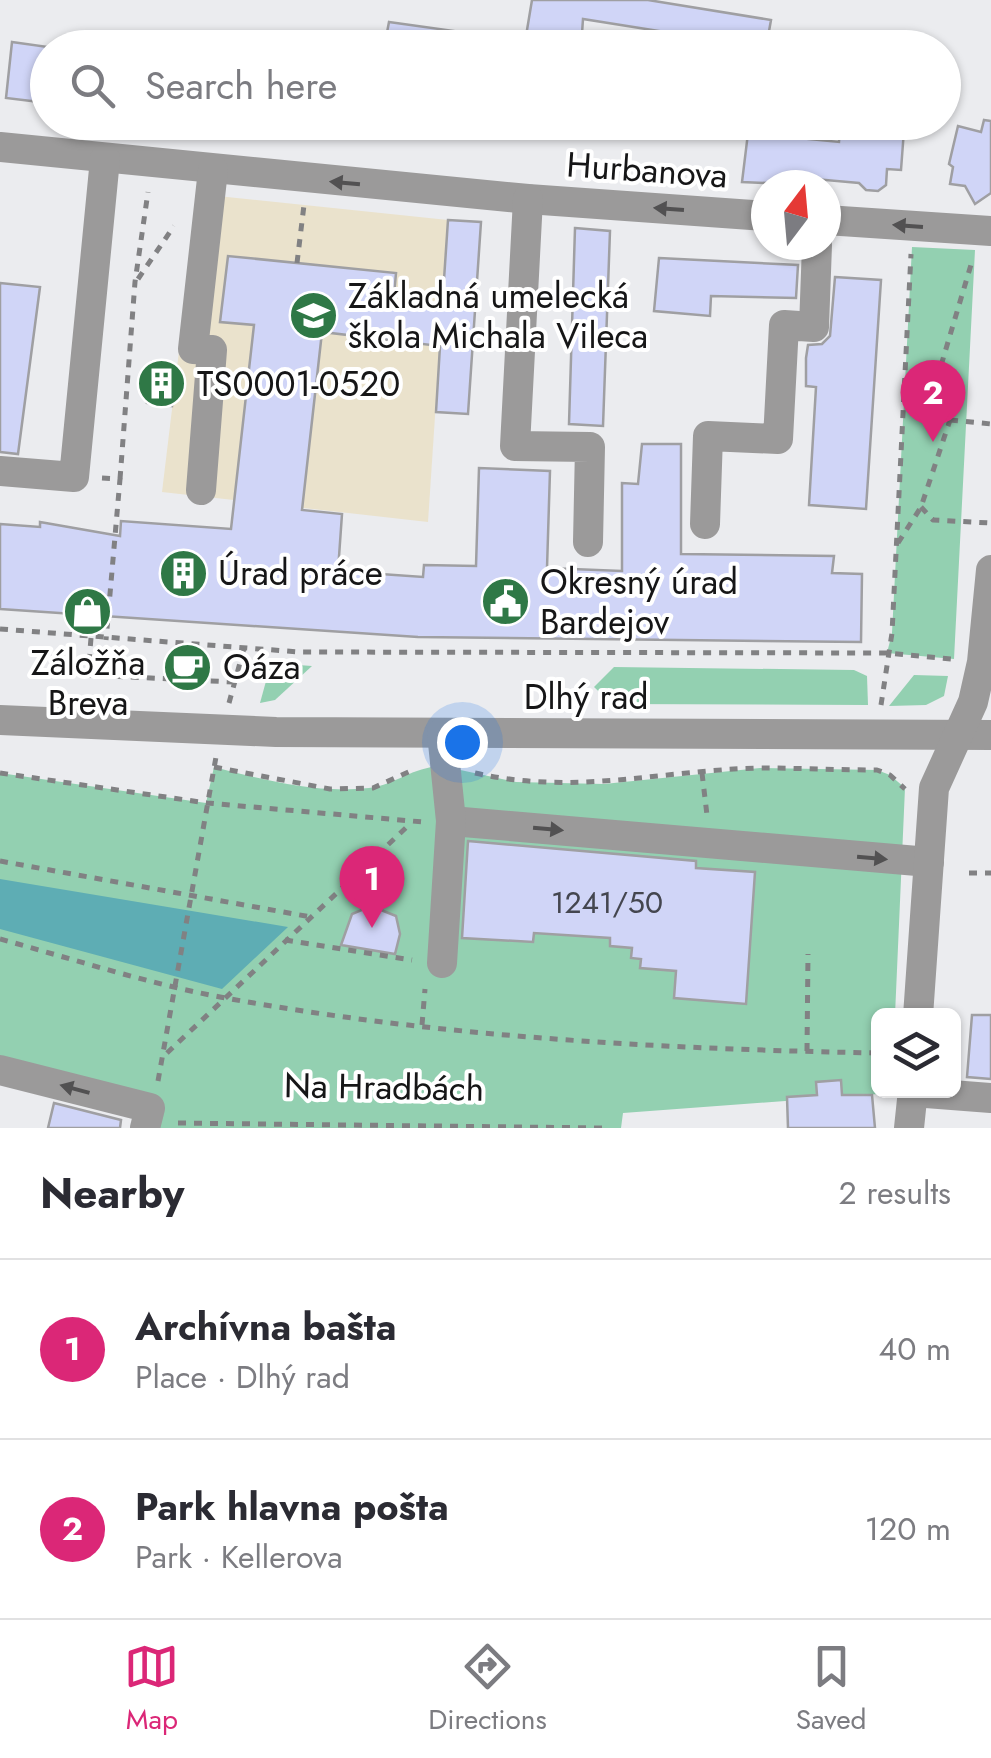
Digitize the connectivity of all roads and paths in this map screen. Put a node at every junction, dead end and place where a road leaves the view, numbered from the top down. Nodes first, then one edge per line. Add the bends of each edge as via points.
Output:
1 (0, 147) edge
2 (105, 159) junction
3 (152, 164) junction
4 (213, 170) junction
5 (305, 197) dead end
6 (528, 199) junction
7 (751, 215) edge
8 (841, 221) edge
9 (912, 226) junction
10 (983, 241) edge
11 (816, 260) edge
12 (297, 263) dead end
13 (905, 379) junction
14 (937, 379) junction
15 (950, 420) junction
16 (991, 424) edge
17 (0, 471) edge
18 (74, 477) junction
19 (120, 479) junction
20 (201, 490) dead end
21 (921, 507) junction
22 (991, 523) edge
23 (706, 524) dead end
24 (588, 542) dead end
25 (897, 545) junction
26 (991, 570) edge
27 (0, 629) edge
28 (91, 638) junction
29 (106, 640) junction
30 (244, 648) junction
31 (886, 652) junction
32 (954, 660) dead end
33 (30, 672) dead end
34 (88, 674) junction
35 (881, 705) dead end
36 (0, 720) edge
37 (442, 733) junction
38 (976, 735) edge
39 (442, 766) junction
40 (0, 773) edge
41 (702, 774) junction
42 (905, 788) dead end
43 (207, 803) junction
44 (451, 821) junction
45 (412, 822) junction
46 (711, 842) junction
47 (0, 861) edge
48 (929, 862) junction
49 (969, 872) dead end
50 (991, 872) edge
51 (192, 894) junction
52 (311, 917) junction
53 (0, 939) edge
54 (285, 940) junction
55 (808, 954) dead end
56 (431, 968) junction
57 (178, 988) junction
58 (224, 998) junction
59 (919, 1008) edge
60 (422, 1026) junction
61 (807, 1052) junction
62 (871, 1053) edge
63 (0, 1070) edge
64 (961, 1095) edge
65 (912, 1098) edge
66 (991, 1098) edge
67 (153, 1120) edge
68 (259, 1125) edge
69 (602, 1128) edge
70 (909, 1128) edge

1 - 2 street, Hurbanova
2 - 3 street, Hurbanova
2 - 18 street
3 - 4 street, Hurbanova
3 - 19 path
6 -> 4 street, Hurbanova
4 - 20 street via 193,349 212,350
5 - 12 path
7 -> 6 street, Hurbanova
6 - 24 street via 515,446 590,447
9 -> 8 street
9 - 10 street
9 - 13 path
10 - 14 path
11 - 23 street via 814,327 784,325 778,439 708,436
13 - 14 path
13 - 25 path
14 - 15 path
15 - 16 path
15 - 21 path
17 - 18 street
18 - 19 path
19 - 29 path
21 - 22 path via 933,520
21 - 25 path
25 - 31 path
26 - 38 street
27 - 28 path
28 - 29 path
28 - 34 path
29 - 30 path
30 - 31 path
30 - 34 path via 234,682
31 - 32 path
31 - 35 path
33 - 34 path
36 - 37 street, Dlhý rad
37 - 38 street, Dlhý rad
37 - 39 street
38 - 48 street via 934,788
39 - 41 path via 516,782 604,784
39 - 43 path via 420,767 373,788 330,789 214,768
39 - 44 street
40 - 43 path
41 - 42 path via 877,770
41 - 46 path
43 - 45 path
43 - 51 path
44 - 45 path
44 -> 46 street
44 - 56 street
45 - 52 path
46 -> 48 street
47 - 51 path
48 - 59 street
49 - 50 path
51 - 52 path
51 - 57 path
52 - 54 path
53 - 57 path
54 - 56 path
54 - 58 path
55 - 61 path
56 - 60 path
57 - 58 path
57 - 58 path via 165,1055
58 - 60 path
60 - 61 path
61 - 62 path
67 -> 63 street
64 - 66 street
65 - 70 street
67 - 68 path, Na Hradbách
68 - 69 path, Na Hradbách

